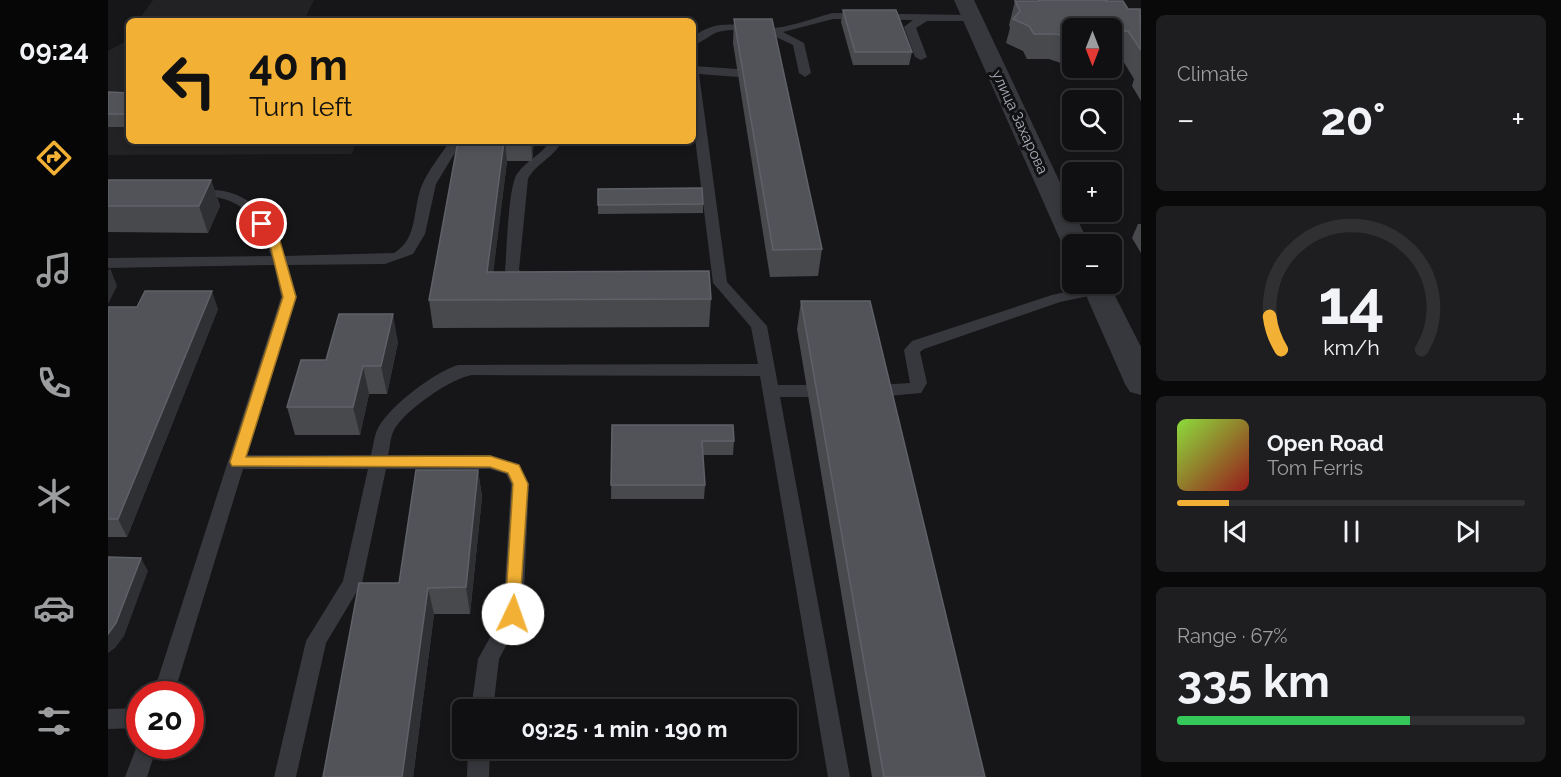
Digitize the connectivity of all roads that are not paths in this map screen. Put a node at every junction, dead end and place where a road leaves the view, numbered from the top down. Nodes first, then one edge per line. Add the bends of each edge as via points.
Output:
1 (968, 9) edge
2 (923, 19) junction
3 (772, 30) junction
4 (696, 38) edge
5 (921, 57) dead end
6 (696, 71) edge
7 (738, 73) edge
8 (805, 73) dead end
9 (696, 100) edge
10 (454, 144) edge
11 (554, 144) edge
12 (177, 194) edge
13 (1071, 234) edge
14 (280, 259) junction
15 (108, 262) edge
16 (549, 282) edge
17 (1071, 294) edge
18 (1100, 294) edge
19 (1135, 353) edge
20 (766, 370) junction
21 (1141, 384) edge
22 (769, 391) junction
23 (809, 391) edge
24 (878, 391) edge
25 (377, 461) junction
26 (237, 462) junction
27 (167, 681) edge
28 (483, 699) edge
29 (126, 718) edge
30 (108, 719) edge
31 (142, 759) edge
32 (479, 759) edge
33 (136, 777) edge
34 (285, 777) edge
35 (478, 777) edge
36 (839, 777) edge

1 - 2 lane
1 - 13 street, улица Захарова
2 - 3 lane via 832,16
2 - 5 lane via 910,27
3 - 4 lane via 730,28
3 - 8 lane via 798,43
6 - 7 lane
9 - 20 lane via 715,283 759,326
10 - 14 lane via 427,189 420,227 412,248 405,254 385,259
11 - 16 lane via 521,179 512,262 516,276
12 - 14 lane via 223,194 249,207 274,241
14 - 15 lane
14 - 26 lane via 289,297
17 - 24 lane via 918,345 912,350 919,383 915,389
18 - 19 street
19 - 21 street
20 - 22 lane
20 - 25 lane via 458,371 440,380 395,417 385,431
22 - 23 lane
22 - 36 lane
25 - 26 lane
25 - 28 lane via 490,462 513,469 518,476 513,614 491,650
25 - 34 lane via 352,584 316,641
26 - 27 lane
29 - 30 lane
31 - 33 lane
32 - 35 lane

